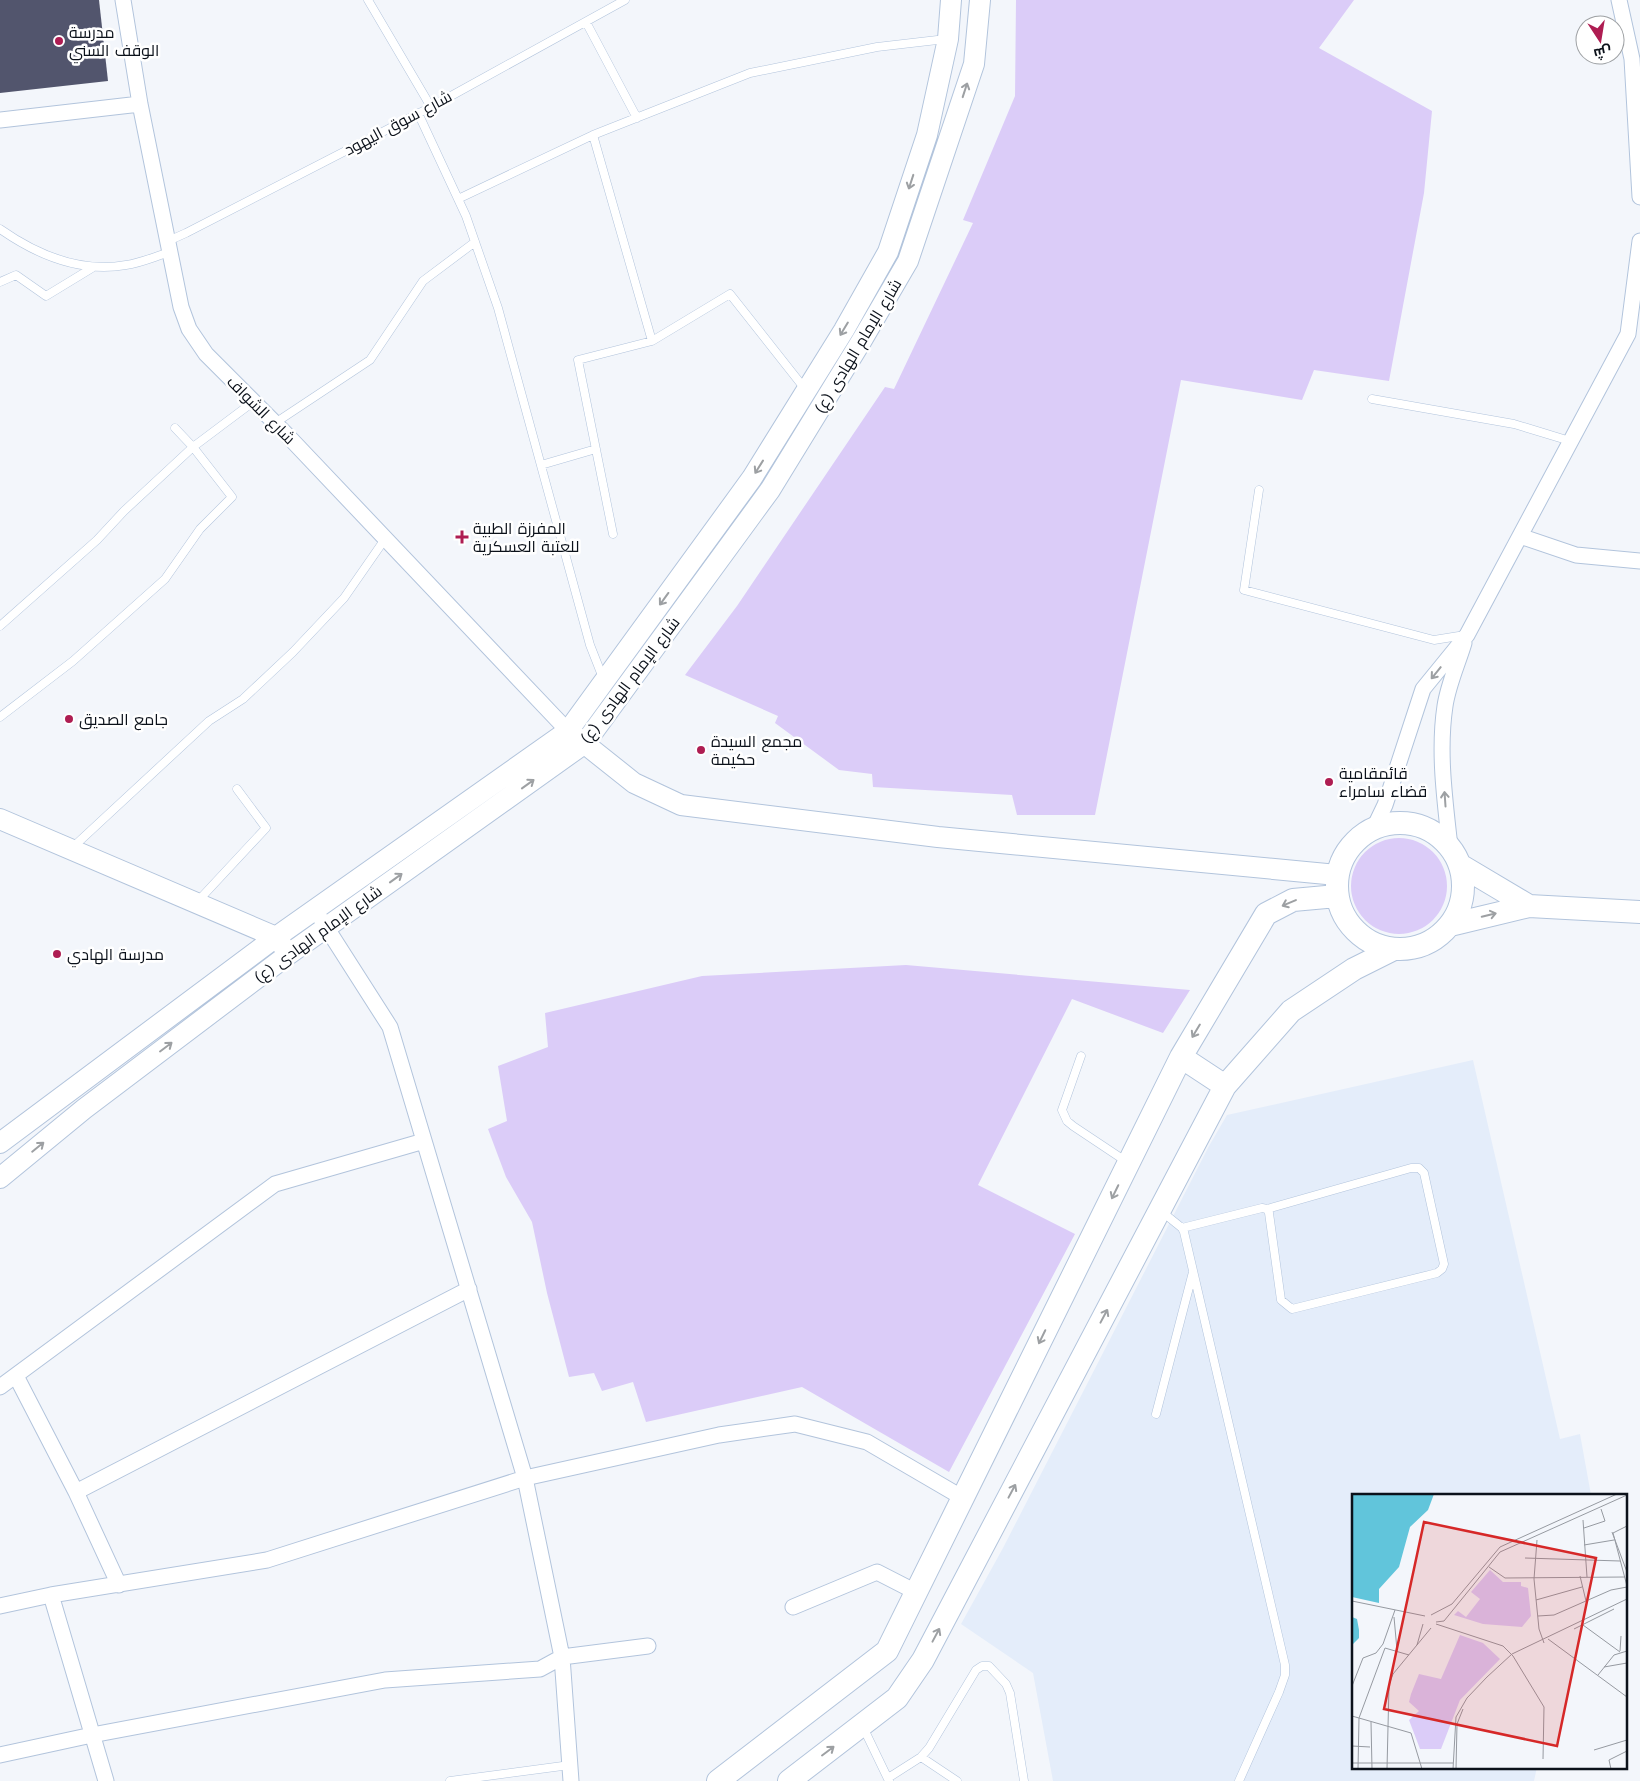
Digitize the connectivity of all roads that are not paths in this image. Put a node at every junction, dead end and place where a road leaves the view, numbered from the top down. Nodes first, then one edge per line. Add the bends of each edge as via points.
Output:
1 (123, 0) edge
2 (368, 0) edge
3 (625, 0) edge
4 (951, 0) edge
5 (980, 0) edge
6 (1619, 0) edge
7 (586, 22) junction
8 (948, 39) junction
9 (140, 104) junction
10 (431, 107) junction
11 (418, 114) junction
12 (637, 118) junction
13 (0, 120) edge
14 (594, 135) junction
15 (1640, 197) edge
16 (458, 199) junction
17 (0, 229) edge
18 (1640, 241) edge
19 (475, 242) junction
20 (169, 246) junction
21 (92, 268) junction
22 (0, 282) edge
23 (652, 341) junction
24 (807, 391) junction
25 (1372, 399) dead end
26 (252, 402) junction
27 (275, 423) junction
28 (175, 428) dead end
29 (1570, 441) junction
30 (193, 447) junction
31 (596, 449) junction
32 (540, 465) junction
33 (1259, 490) dead end
34 (613, 534) dead end
35 (1520, 536) junction
36 (385, 539) junction
37 (1639, 564) edge
38 (0, 626) edge
39 (1467, 635) junction
40 (604, 681) junction
41 (0, 717) edge
42 (568, 731) junction
43 (585, 743) junction
44 (237, 789) dead end
45 (0, 819) edge
46 (1374, 828) junction
47 (71, 849) junction
48 (1455, 856) junction
49 (1337, 886) junction
50 (196, 902) junction
51 (1528, 906) junction
52 (315, 910) junction
53 (1640, 912) edge
54 (1450, 925) junction
55 (326, 928) junction
56 (276, 936) junction
57 (1394, 949) junction
58 (289, 954) junction
59 (1081, 1056) dead end
60 (1181, 1056) junction
61 (1225, 1086) junction
62 (424, 1141) junction
63 (0, 1143) edge
64 (1129, 1163) junction
65 (0, 1178) edge
66 (1267, 1208) junction
67 (1160, 1210) junction
68 (1182, 1228) junction
69 (1193, 1270) junction
70 (469, 1289) junction
71 (16, 1376) junction
72 (0, 1387) edge
73 (1156, 1414) dead end
74 (525, 1478) junction
75 (76, 1492) junction
76 (963, 1498) junction
77 (119, 1585) junction
78 (916, 1592) junction
79 (51, 1595) junction
80 (0, 1606) edge
81 (794, 1607) dead end
82 (648, 1646) dead end
83 (562, 1657) junction
84 (862, 1725) junction
85 (92, 1735) junction
86 (0, 1755) edge
87 (921, 1757) junction
88 (570, 1765) junction
89 (888, 1780) edge
90 (106, 1781) edge
91 (450, 1781) edge
92 (571, 1781) edge
93 (718, 1781) edge
94 (789, 1781) edge
95 (957, 1781) edge
96 (1024, 1781) edge
97 (1239, 1781) edge

1 - 9 street, شارع الشواف
2 - 10 lane
3 - 7 lane, شارع سوق اليهود
4 - 8 main road, شارع الإمام الهادی (ع)
43 -> 5 main road, شارع الإمام الهادی (ع) via 770,490 908,261 974,64
6 - 15 street via 1632,59
7 - 10 lane, شارع سوق اليهود
7 - 12 lane
8 - 12 lane via 877,47 750,73
8 -> 24 main road, شارع الإمام الهادی (ع) via 927,135 888,252
9 - 13 street
9 - 20 street, شارع الشواف
10 - 11 lane, شارع سوق اليهود
11 - 16 lane
11 - 20 lane, شارع سوق اليهود via 194,229
12 - 14 lane
14 - 16 lane
14 - 23 lane
16 - 19 lane
17 - 21 lane via 21,244 61,261
18 - 29 street via 1628,334
19 - 27 lane via 423,281 370,360
19 - 32 lane via 498,308
20 - 21 lane, شارع سوق اليهود via 126,265
20 - 26 street, شارع الشواف via 181,307 189,329 206,354
21 - 22 lane via 46,296 16,275
23 - 24 lane via 730,294
23 - 31 lane via 578,360
24 -> 40 main road, شارع الإمام الهادی (ع) via 752,478
25 - 29 lane via 1514,424
26 - 27 street, شارع الشواف
26 - 30 lane
27 - 36 street, شارع الشواف
28 - 30 lane
29 - 35 street
30 - 38 lane via 97,540
30 - 41 lane via 232,497 200,529 165,579 74,661
31 - 32 lane
31 - 34 lane
32 - 40 lane via 590,645
33 - 39 lane via 1244,590 1434,640
35 - 37 street via 1576,555
35 - 39 street
36 - 42 street, شارع الشواف
36 - 47 lane via 344,598 293,652 243,699 209,722
39 -> 46 street via 1423,689 1388,796
48 -> 39 street via 1444,799 1445,705
40 - 42 main road, شارع الإمام الهادی (ع)
42 - 43 main road
42 - 52 main road, شارع الإمام الهادی (ع)
43 - 49 main road via 634,783 681,805
55 -> 43 main road, شارع الإمام الهادی (ع)
44 - 50 lane via 266,828
45 - 47 main road
46 - 48 main road via 1394,823 1415,825 1434,833
46 - 49 main road via 1357,840 1344,856
47 - 50 main road
48 - 51 main road
48 - 54 main road via 1463,886 1460,906
49 - 57 main road via 1344,916 1357,932 1374,943
49 -> 60 main road via 1292,900 1266,914
50 - 56 main road
51 - 53 main road
54 -> 51 main road
52 - 55 street
52 - 56 main road, شارع الإمام الهادی (ع)
54 - 57 main road via 1434,939 1415,947
55 - 58 main road, شارع الإمام الهادی (ع)
55 - 62 street via 390,1027
56 - 58 main road
56 - 63 main road, شارع الإمام الهادی (ع)
57 - 61 main road via 1354,968 1291,1012
65 -> 58 main road, شارع الإمام الهادی (ع) via 84,1109
59 - 64 lane via 1062,1110 1073,1126
60 - 61 main road
60 - 64 main road
61 - 67 main road
62 - 70 street
62 - 71 street via 275,1184
64 -> 76 main road
66 - 66 lane via 1281,1300 1292,1308 1442,1270 1444,1264 1424,1173 1419,1168
66 - 68 lane
67 - 68 lane
84 -> 67 main road via 897,1698 923,1660
68 - 69 lane
69 - 73 lane
69 - 97 lane via 1285,1665 1279,1692
70 - 74 street
70 - 75 street
71 - 72 street
71 - 75 street
74 - 76 street via 719,1435 794,1424 867,1442
74 - 77 street via 267,1560
74 - 83 street
75 - 77 street
76 - 78 main road
77 - 79 street
78 - 81 street via 877,1572
78 - 93 main road via 887,1651
79 - 80 street
79 - 85 street
82 - 83 street
83 - 85 street via 540,1669 384,1680
83 - 88 street
84 - 89 lane
94 -> 84 main road
85 - 86 street
85 - 90 street
87 - 89 lane
87 - 95 lane
87 - 96 lane via 976,1670 989,1666 1010,1693
88 - 91 lane
88 - 92 street

